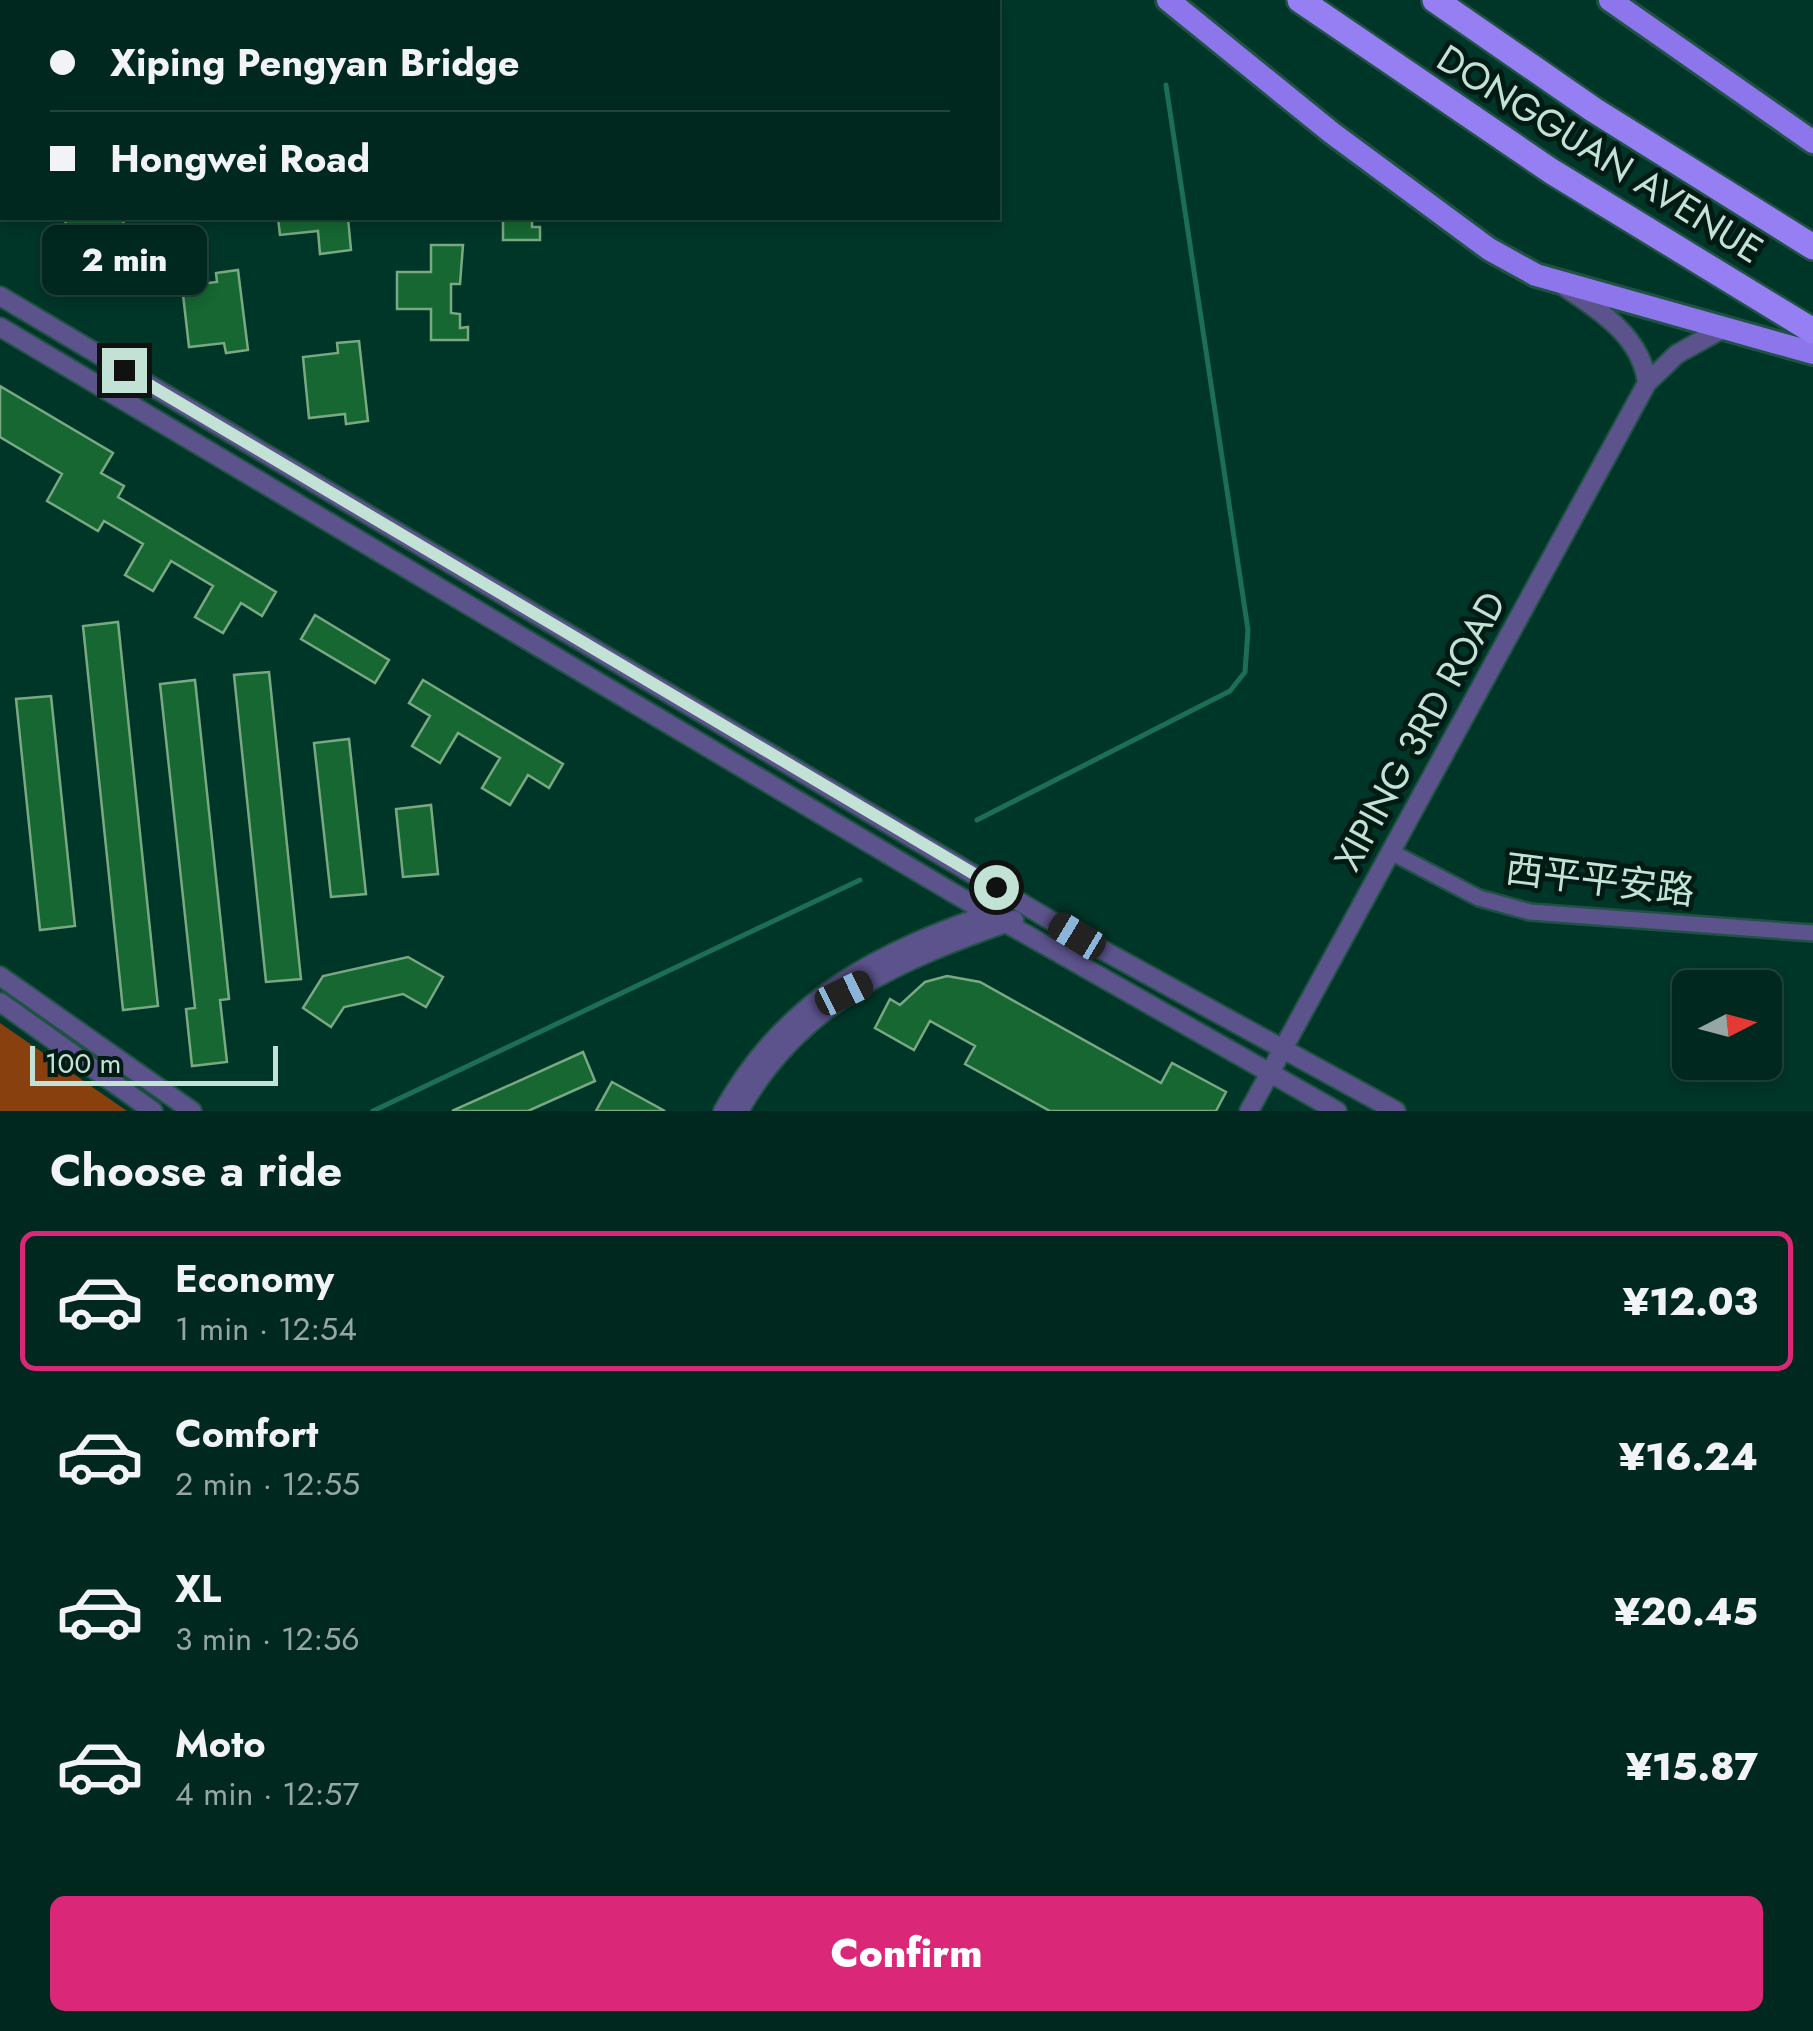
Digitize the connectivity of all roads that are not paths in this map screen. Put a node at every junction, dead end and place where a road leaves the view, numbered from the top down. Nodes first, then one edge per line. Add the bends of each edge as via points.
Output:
1 (1168, 0) edge
2 (1300, 0) edge
3 (1436, 0) edge
4 (1610, 0) edge
5 (1813, 142) edge
6 (1813, 247) edge
7 (1552, 280) junction
8 (0, 296) edge
9 (0, 327) edge
10 (1724, 328) junction
11 (1813, 331) edge
12 (1813, 352) edge
13 (1647, 382) junction
14 (1390, 852) junction
15 (1030, 908) junction
16 (1001, 918) junction
17 (1813, 933) edge
18 (0, 976) edge
19 (0, 1002) edge
20 (1284, 1049) junction
21 (1270, 1072) junction
22 (153, 1111) edge
23 (192, 1111) edge
24 (722, 1111) edge
25 (739, 1111) edge
26 (1249, 1111) edge
27 (1337, 1111) edge
28 (1396, 1111) edge

1 - 7 main road via 1489,249
2 - 11 highway, DONGGUAN AVENUE via 1534,161
3 - 6 highway, DONGGUAN AVENUE via 1594,110
4 - 5 main road
7 - 10 main road
7 - 13 street via 1628,337
8 - 15 street
9 - 16 street
10 - 12 main road
10 - 13 street via 1677,354
13 - 14 street, XIPING 3RD ROAD
14 - 17 street, 西平平安路 via 1480,898 1530,912
14 - 20 street, XIPING 3RD ROAD
15 - 16 street
15 - 20 street
16 - 21 street
16 - 24 street via 918,941 838,982 765,1048
16 - 25 street via 844,993 775,1058
18 - 23 street
19 - 22 street
20 - 21 street, XIPING 3RD ROAD
20 - 28 street
21 - 26 street, XIPING 3RD ROAD
21 - 27 street

